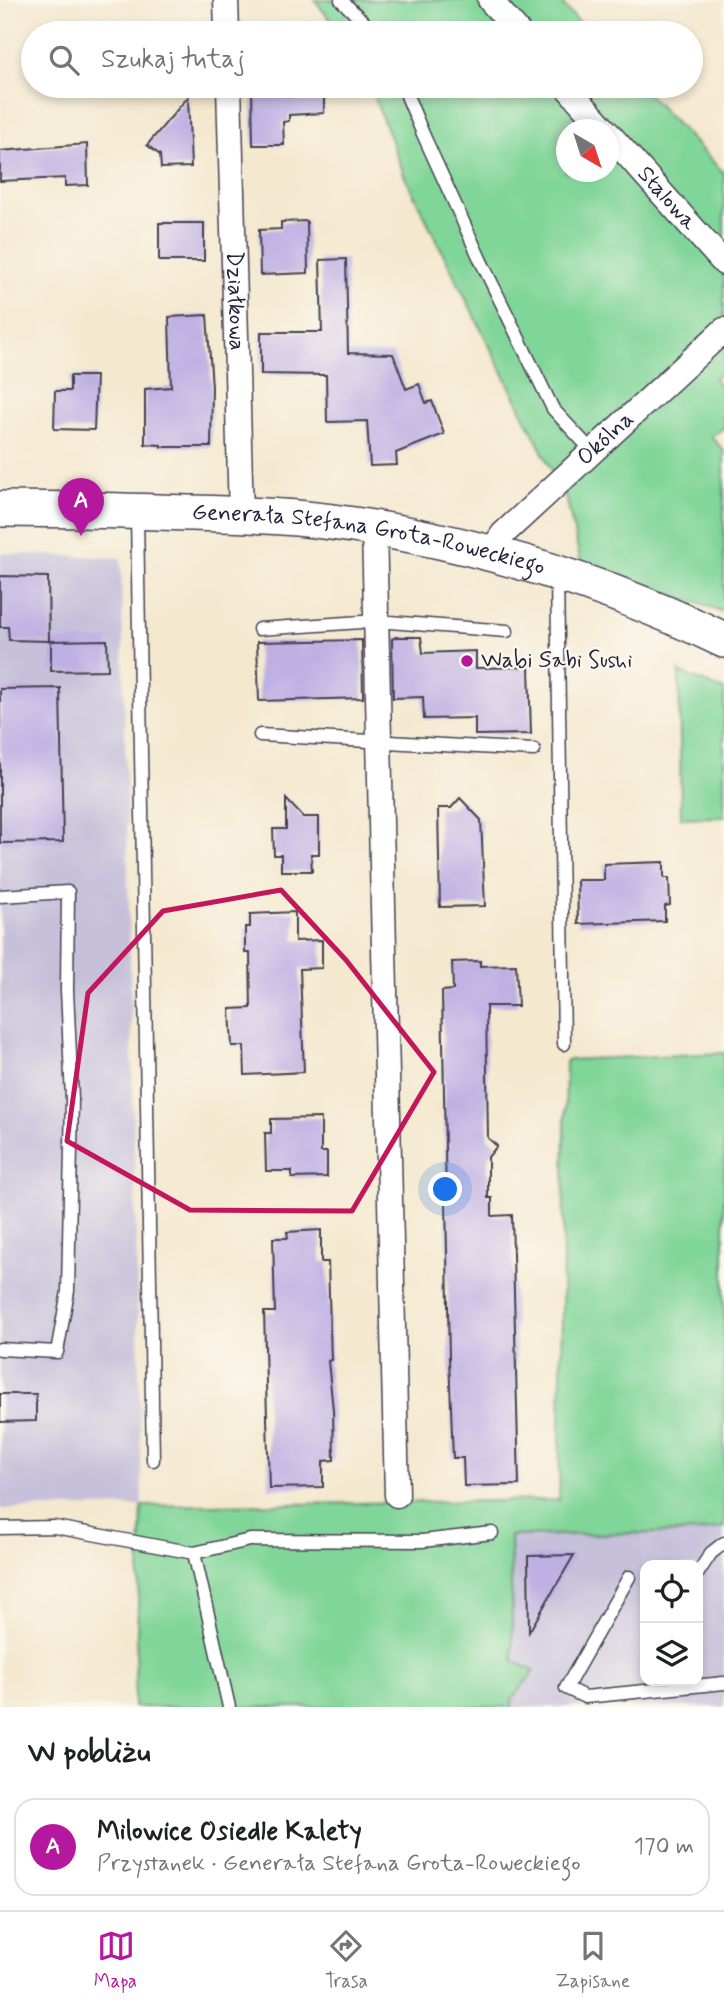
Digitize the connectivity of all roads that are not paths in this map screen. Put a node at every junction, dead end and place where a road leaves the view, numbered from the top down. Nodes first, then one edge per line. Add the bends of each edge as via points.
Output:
1 (226, 0) edge
2 (341, 0) edge
3 (489, 0) edge
4 (227, 21) edge
5 (363, 21) edge
6 (508, 21) edge
7 (229, 98) edge
8 (408, 98) edge
9 (577, 98) edge
10 (595, 119) edge
11 (619, 146) edge
12 (724, 263) edge
13 (724, 330) edge
14 (592, 451) junction
15 (0, 509) edge
16 (137, 511) junction
17 (242, 515) junction
18 (374, 528) junction
19 (490, 552) junction
20 (557, 571) junction
21 (376, 621) junction
22 (259, 629) dead end
23 (507, 631) dead end
24 (724, 640) edge
25 (260, 735) dead end
26 (379, 742) junction
27 (534, 750) dead end
28 (0, 896) edge
29 (564, 1044) dead end
30 (0, 1349) edge
31 (153, 1460) dead end
32 (397, 1495) dead end
33 (0, 1528) edge
34 (492, 1533) dead end
35 (724, 1542) edge
36 (194, 1553) junction
37 (703, 1565) edge
38 (629, 1577) dead end
39 (724, 1683) edge
40 (229, 1707) edge

1 - 4 street
2 - 5 lane
3 - 6 street
7 - 17 street, Działkowa
8 - 14 lane via 554,409
9 - 10 street
11 - 12 street, Stalowa
13 - 14 street, Okólna
14 - 19 street, Okólna via 503,534
15 - 16 street, Generała Stefana Grota-Roweckiego
16 - 17 street, Generała Stefana Grota-Roweckiego
16 - 31 lane
17 - 18 street, Generała Stefana Grota-Roweckiego
18 - 19 street, Generała Stefana Grota-Roweckiego
18 - 21 street
19 - 20 street, Generała Stefana Grota-Roweckiego
20 - 24 street, Generała Stefana Grota-Roweckiego via 658,608
20 - 29 lane
21 - 22 lane
21 - 23 lane
21 - 26 street
25 - 26 lane
26 - 27 lane
26 - 32 street
28 - 30 lane via 68,892 72,1099 68,1291 57,1352
33 - 36 lane via 55,1527
34 - 36 lane via 422,1541 250,1540
35 - 37 lane
36 - 40 lane
38 - 39 lane via 566,1688 585,1697

